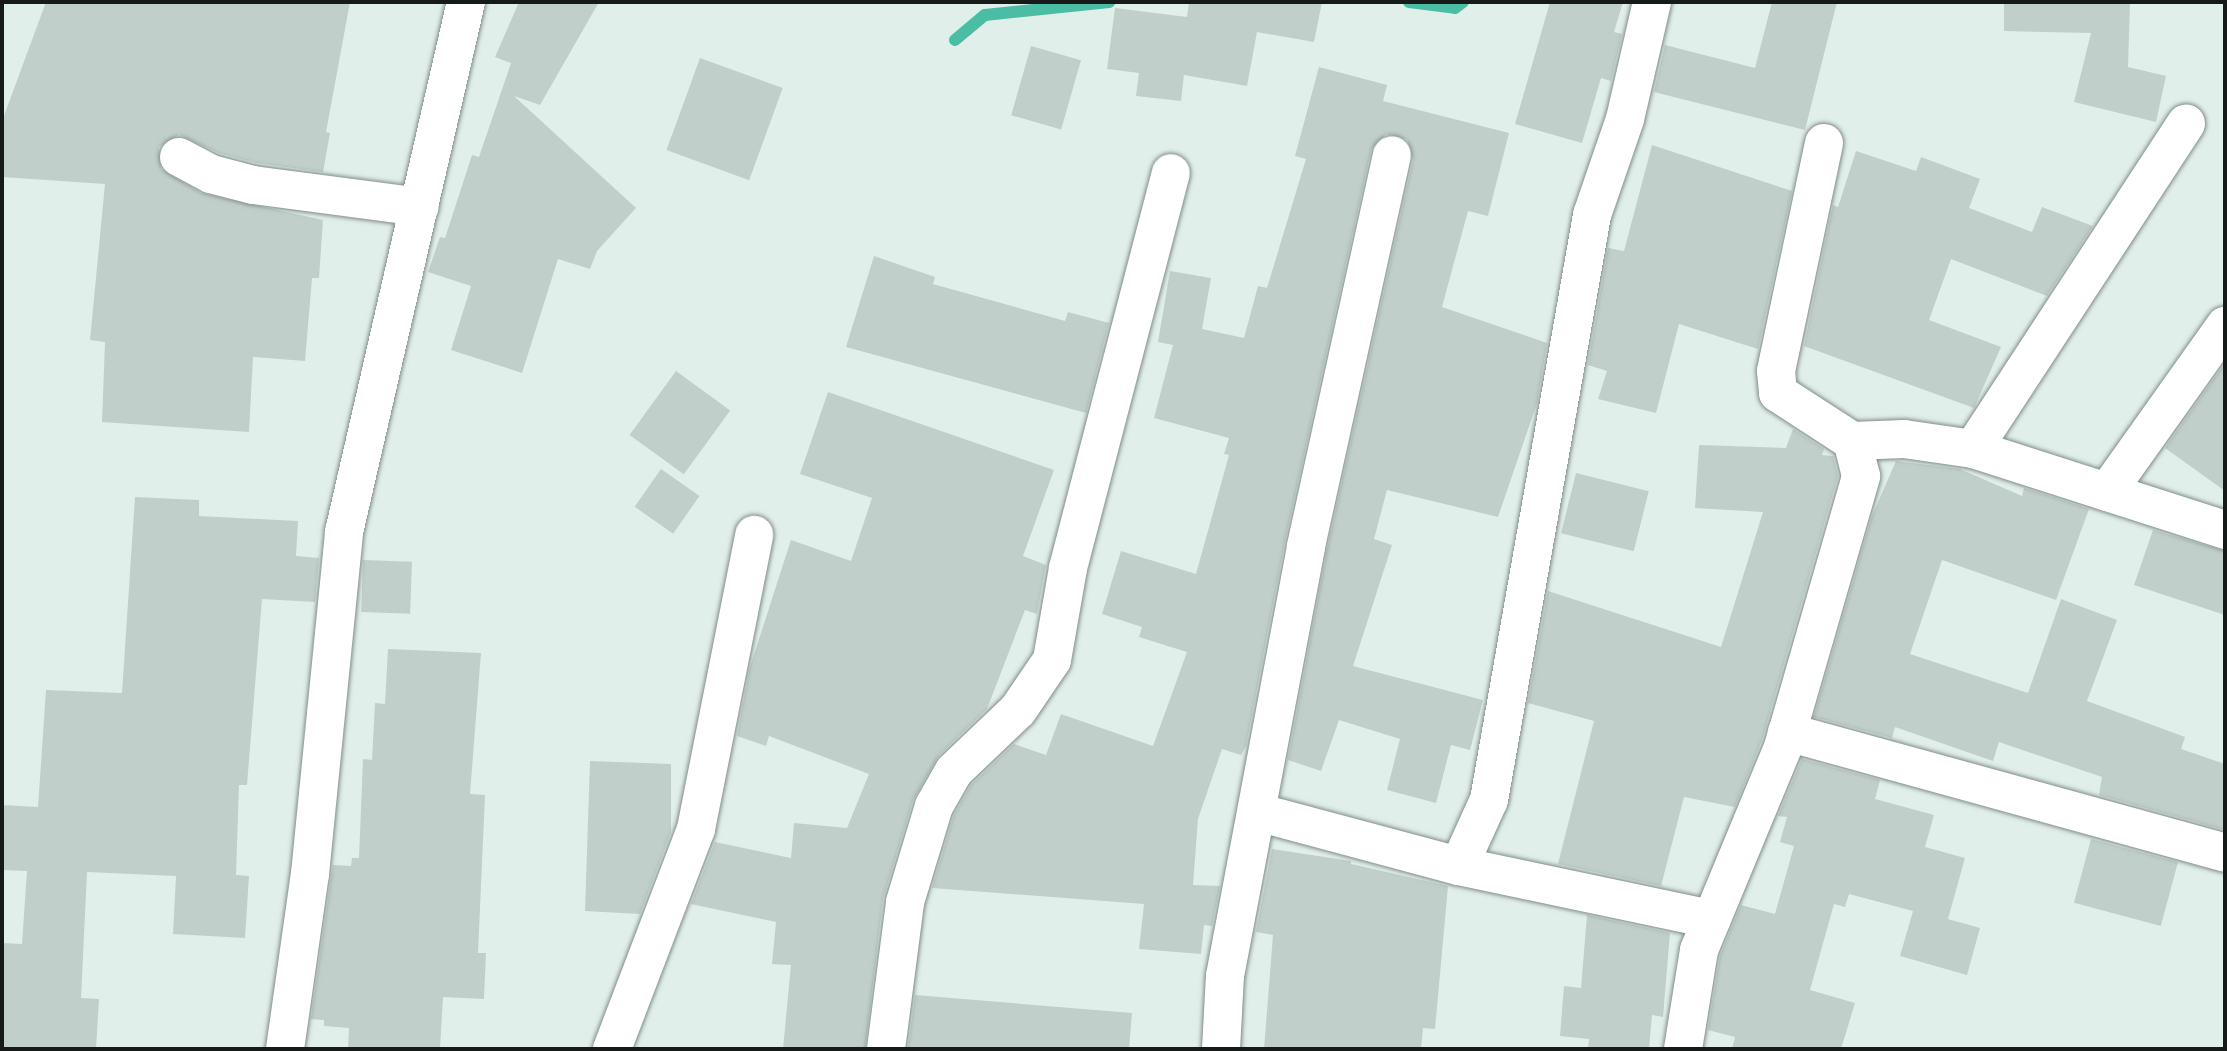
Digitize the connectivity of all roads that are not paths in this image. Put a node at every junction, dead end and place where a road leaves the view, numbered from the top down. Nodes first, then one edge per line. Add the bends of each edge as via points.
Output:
1 (466, 2) edge
2 (1652, 2) edge
3 (2186, 124) dead end
4 (1824, 143) dead end
5 (1392, 155) dead end
6 (179, 157) dead end
7 (1171, 173) dead end
8 (420, 207) junction
9 (2225, 327) edge
10 (1852, 441) junction
11 (1973, 449) junction
12 (2107, 492) junction
13 (2225, 530) edge
14 (754, 535) dead end
15 (1787, 732) junction
16 (1256, 812) junction
17 (2225, 853) edge
18 (1459, 866) junction
19 (1712, 919) junction
20 (285, 1049) edge
21 (612, 1049) edge
22 (886, 1049) edge
23 (1221, 1049) edge
24 (1683, 1049) edge

1 - 8 street
2 - 18 street via 1625,119 1592,215 1489,800
3 - 11 street
4 - 10 street via 1776,372 1778,393
5 - 16 street via 1306,546
6 - 8 street via 211,174 253,185
7 - 22 street via 1068,568 1052,660 1018,710 954,771 934,806 905,902
8 - 20 street via 344,532 310,874
9 - 12 street
10 - 11 street via 1904,439
10 - 15 street via 1861,476
11 - 12 street
12 - 13 street
14 - 21 street via 696,829
15 - 17 street
15 - 19 street
16 - 18 street
16 - 23 street via 1225,976
18 - 19 street
19 - 24 street via 1699,950

